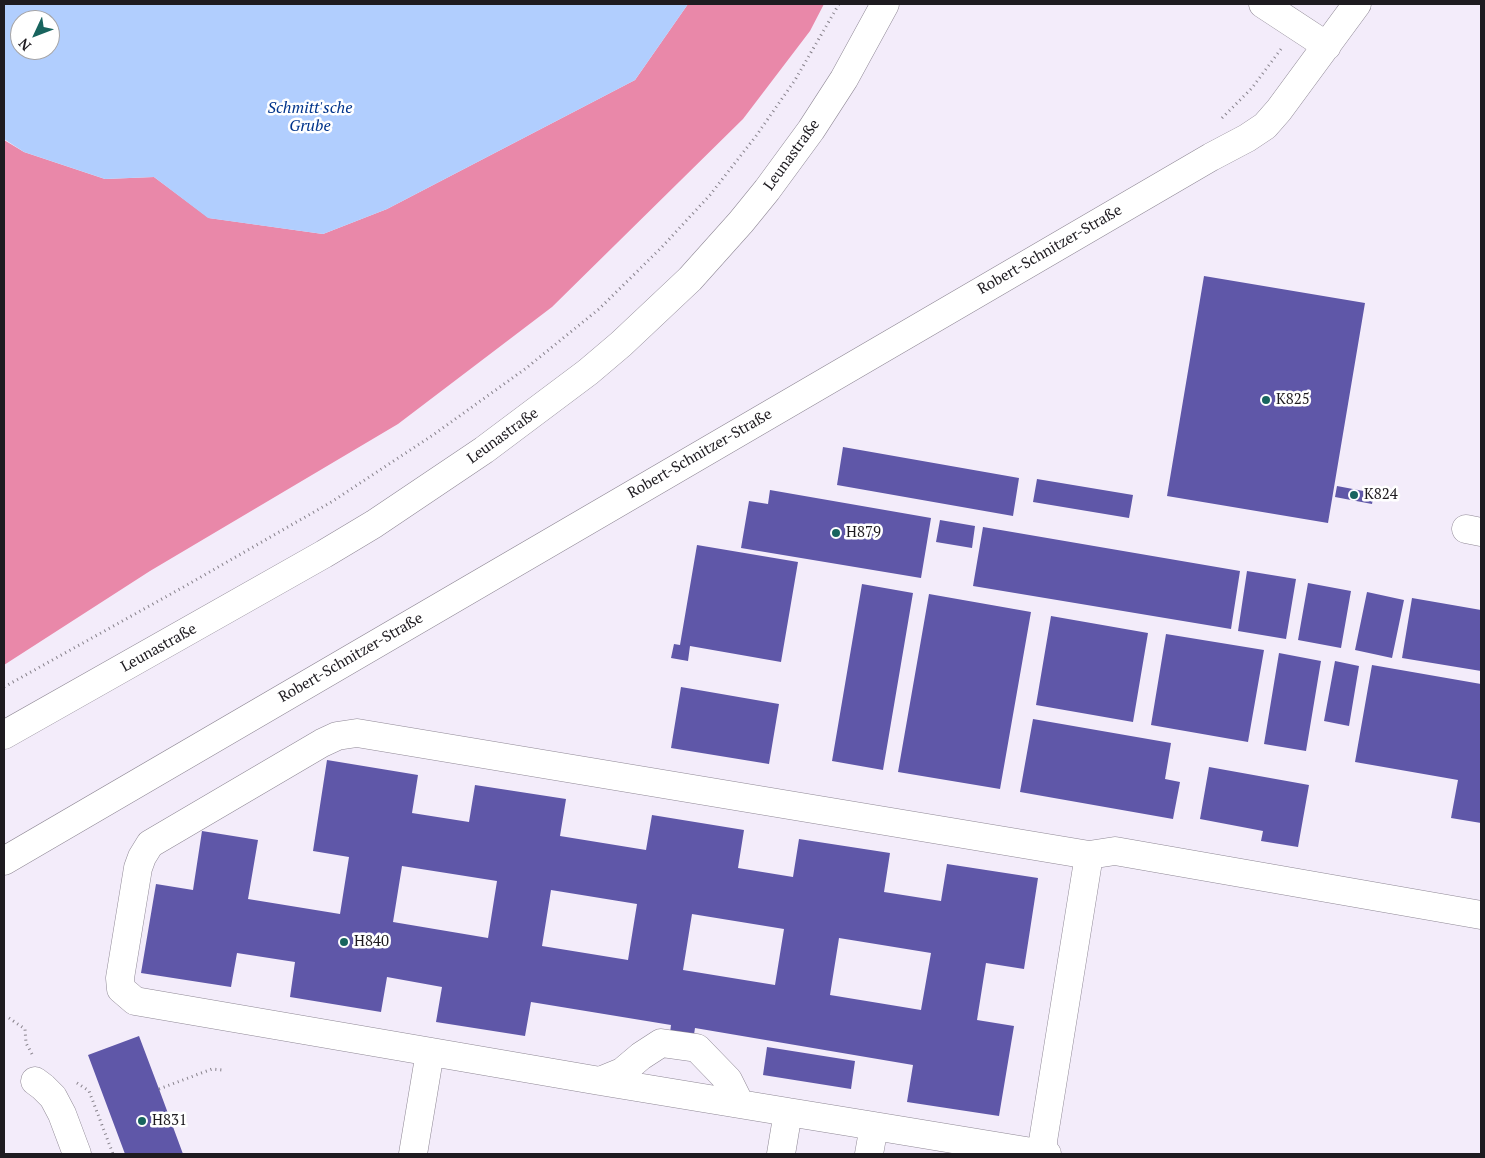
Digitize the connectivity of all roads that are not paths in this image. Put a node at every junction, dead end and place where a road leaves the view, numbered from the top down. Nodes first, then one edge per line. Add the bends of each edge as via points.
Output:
1 (885, 4) edge
2 (1263, 4) edge
3 (1357, 4) edge
4 (1327, 46) junction
5 (4, 735) edge
6 (1089, 855) junction
7 (4, 861) edge
8 (1481, 915) edge
9 (430, 1052) junction
10 (35, 1081) dead end
11 (600, 1081) junction
12 (740, 1104) junction
13 (788, 1112) junction
14 (874, 1126) junction
15 (76, 1154) edge
16 (413, 1154) edge
17 (780, 1154) edge
18 (869, 1154) edge
19 (1045, 1154) edge

1 - 5 street, Leunastraße via 844,79 768,190 690,279 588,372 484,450 374,524
2 - 4 street
3 - 4 street, Robert-Schnitzer-Straße
4 - 7 street, Robert-Schnitzer-Straße via 1279,110 1265,126 1247,138
6 - 8 street via 1115,851
6 - 9 street via 357,734 337,736 322,743 150,844 138,868 120,978 122,989 135,1001
6 - 19 street via 1043,1141
9 - 11 street
9 - 16 street
10 - 15 street via 53,1098 62,1114
11 - 12 street
11 - 12 street via 622,1072 661,1043 697,1048 728,1080
12 - 13 street
13 - 14 street
13 - 17 street
14 - 18 street
14 - 19 street

